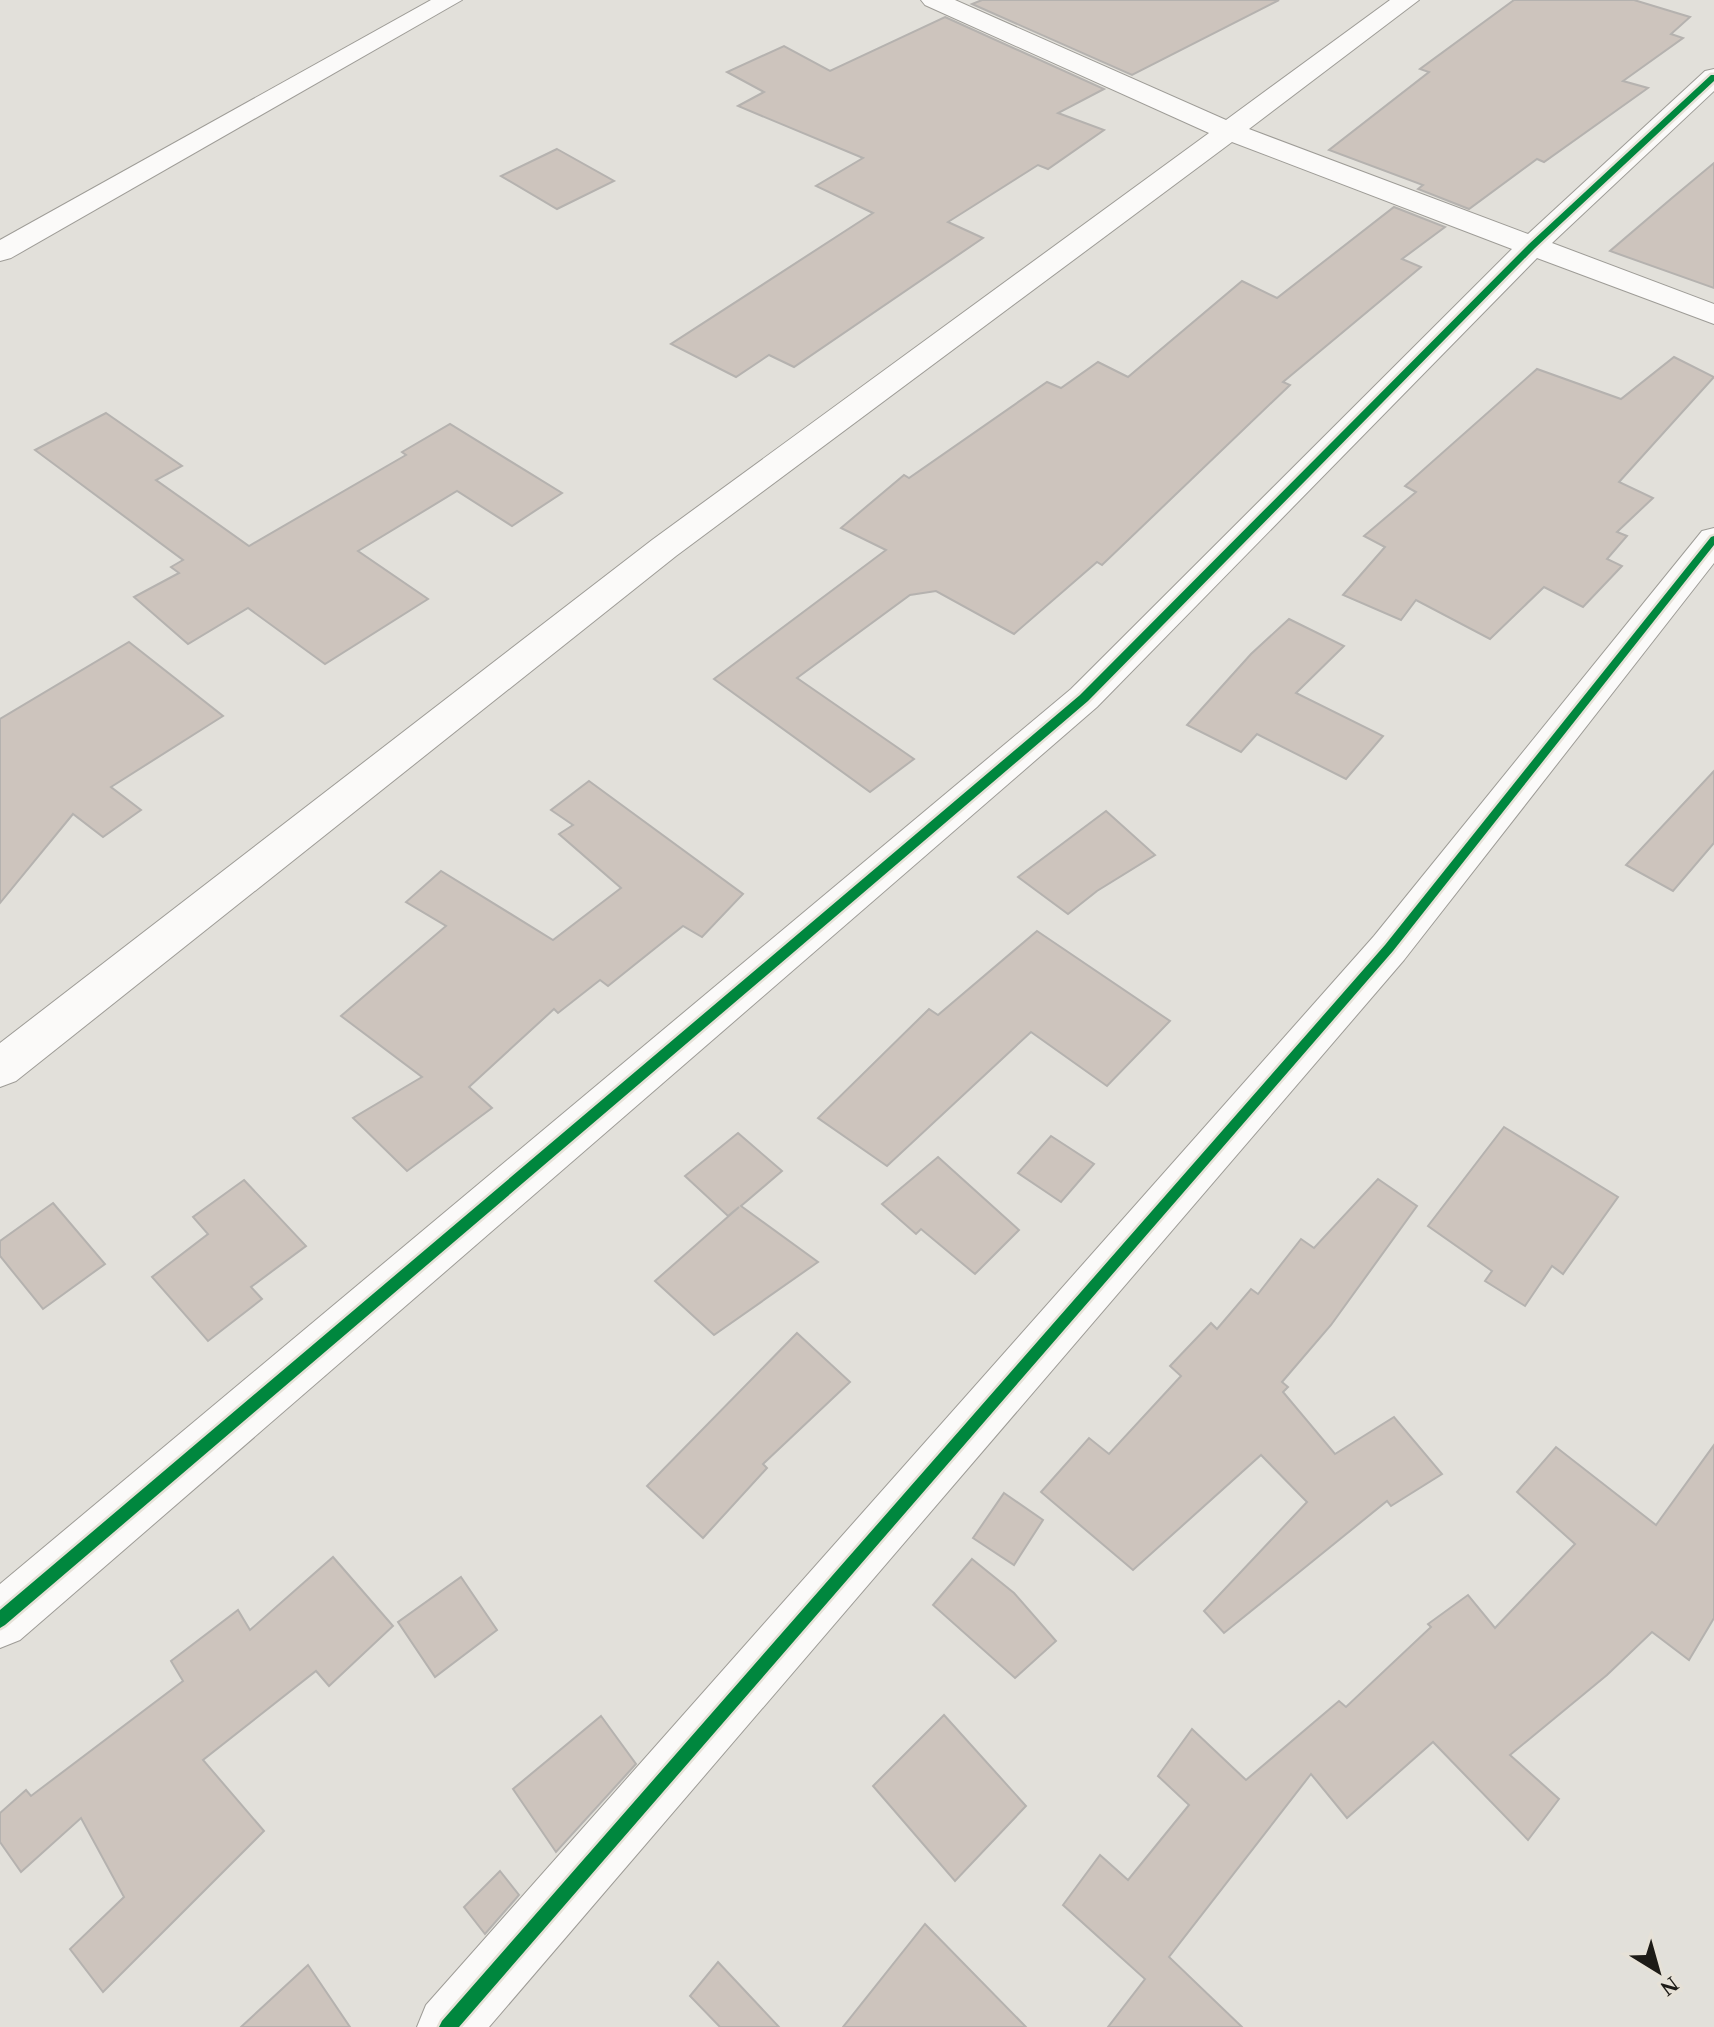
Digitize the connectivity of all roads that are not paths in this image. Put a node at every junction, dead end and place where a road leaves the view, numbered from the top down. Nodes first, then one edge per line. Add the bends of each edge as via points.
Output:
1 (449, 0) edge
2 (934, 0) edge
3 (1406, 0) edge
4 (1714, 77) edge
5 (1228, 131) junction
6 (1532, 246) junction
7 (0, 252) edge
8 (1714, 315) edge
9 (1714, 539) edge
10 (0, 1068) edge
11 (0, 1620) edge
12 (448, 2027) edge

1 - 7 street
2 - 5 street
3 - 5 street
4 - 6 street
5 - 6 street
5 - 10 street via 664,548
6 - 8 street
6 - 11 street via 1084,698
9 - 12 street via 1389,948

